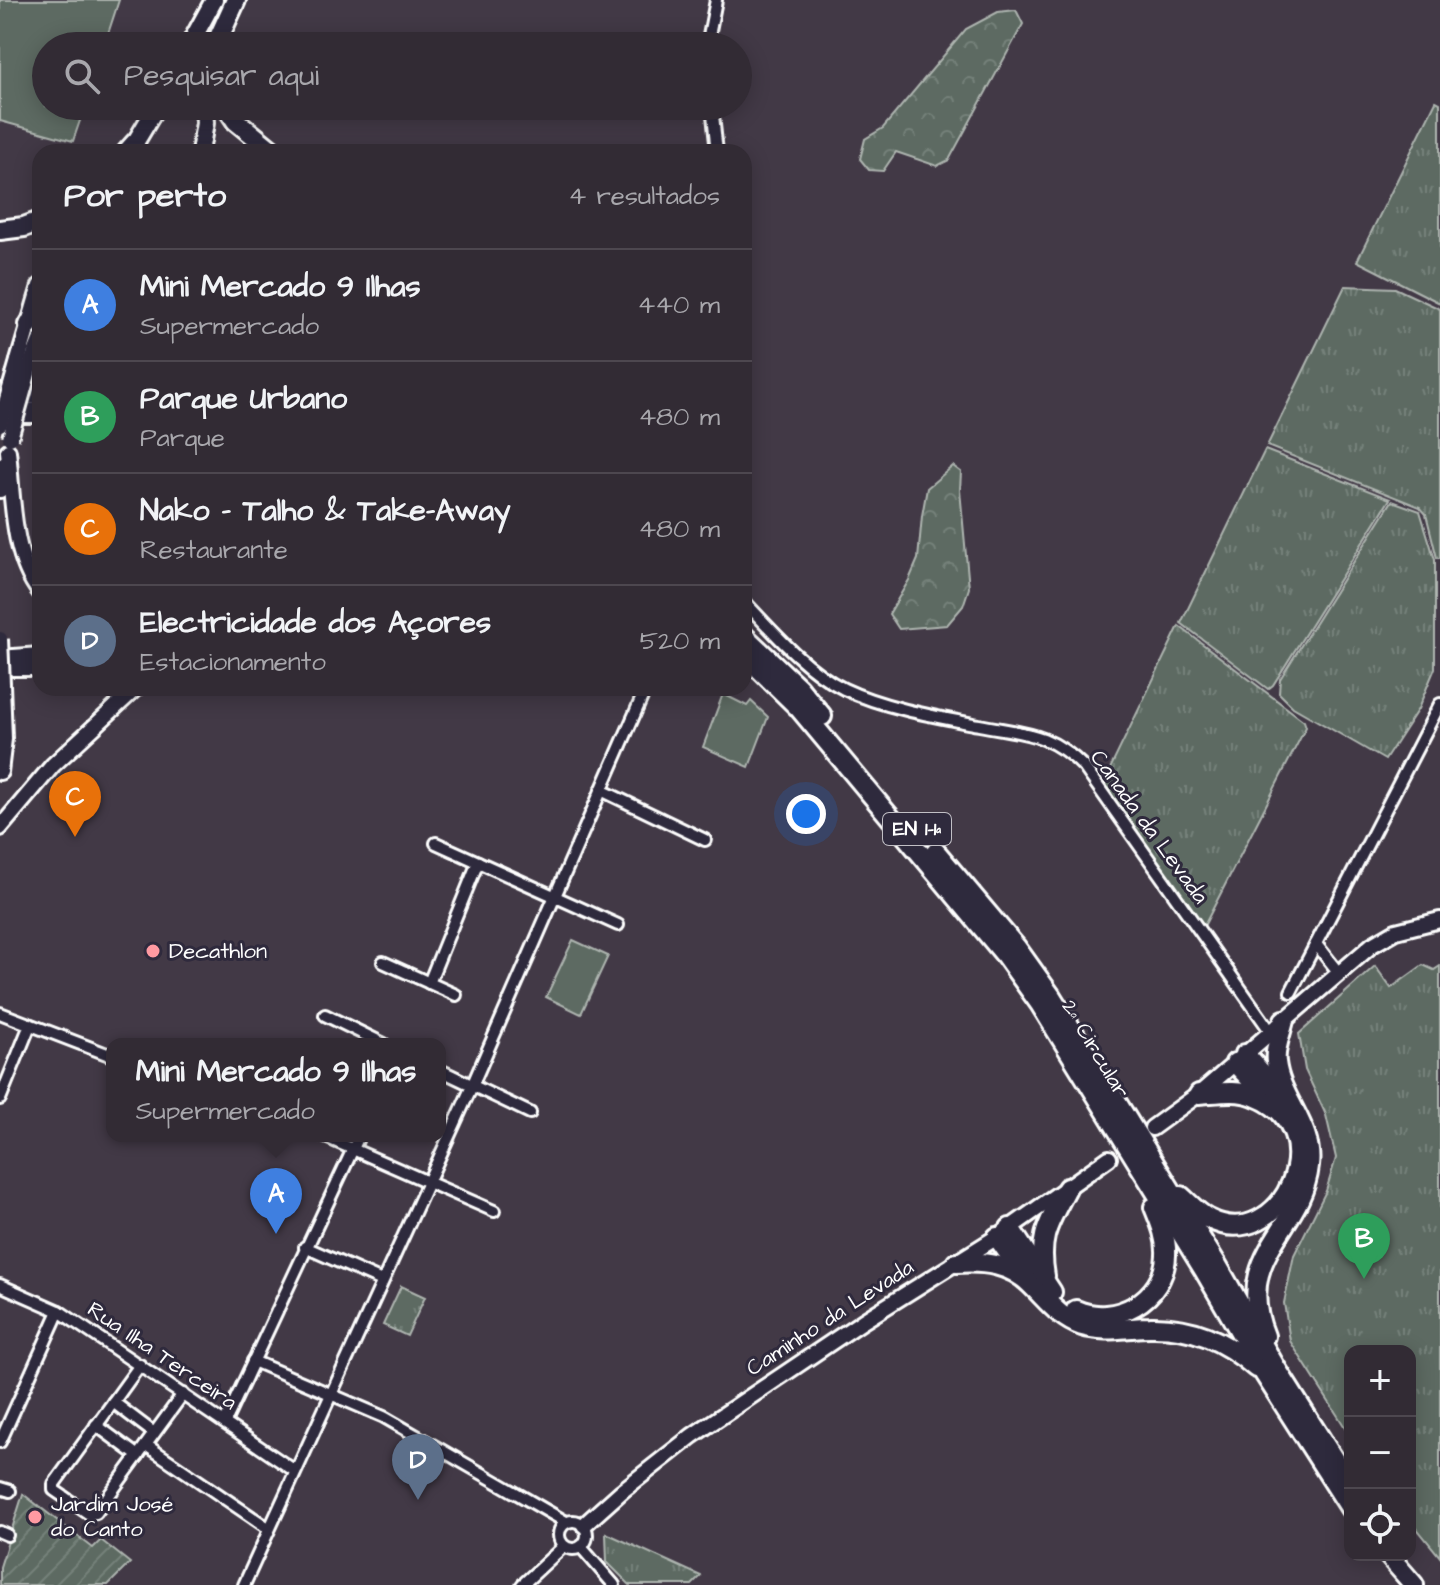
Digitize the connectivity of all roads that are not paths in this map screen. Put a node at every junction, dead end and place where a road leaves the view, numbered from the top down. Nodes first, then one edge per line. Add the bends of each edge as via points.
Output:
1 (214, 0) edge
2 (229, 0) edge
3 (236, 0) edge
4 (716, 0) edge
5 (197, 32) edge
6 (213, 32) edge
7 (221, 32) edge
8 (710, 32) edge
9 (148, 120) edge
10 (203, 120) edge
11 (235, 120) edge
12 (714, 120) edge
13 (133, 144) edge
14 (201, 144) edge
15 (264, 144) edge
16 (716, 144) edge
17 (32, 224) edge
18 (0, 230) edge
19 (32, 342) edge
20 (25, 362) junction
21 (0, 394) edge
22 (32, 395) edge
23 (0, 413) edge
24 (32, 413) edge
25 (0, 424) edge
26 (9, 444) junction
27 (0, 490) edge
28 (32, 578) edge
29 (752, 609) edge
30 (0, 632) edge
31 (0, 639) edge
32 (752, 644) edge
33 (32, 656) edge
34 (0, 658) edge
35 (752, 662) edge
36 (0, 668) edge
37 (32, 668) edge
38 (127, 696) edge
39 (642, 696) edge
40 (1440, 704) edge
41 (0, 772) edge
42 (601, 790) junction
43 (0, 828) edge
44 (705, 840) dead end
45 (436, 843) dead end
46 (478, 862) junction
47 (555, 897) junction
48 (1440, 920) edge
49 (618, 925) dead end
50 (1316, 944) junction
51 (383, 962) dead end
52 (1339, 973) junction
53 (429, 983) junction
54 (1291, 992) dead end
55 (456, 995) dead end
56 (1, 1014) edge
57 (325, 1015) dead end
58 (30, 1025) junction
59 (1277, 1026) junction
60 (372, 1038) edge
61 (106, 1054) edge
62 (1240, 1059) junction
63 (446, 1073) edge
64 (472, 1086) junction
65 (1199, 1094) junction
66 (0, 1099) edge
67 (530, 1113) dead end
68 (1290, 1113) junction
69 (1152, 1128) dead end
70 (446, 1141) edge
71 (337, 1142) edge
72 (356, 1142) edge
73 (445, 1142) edge
74 (353, 1149) junction
75 (1109, 1158) dead end
76 (1147, 1167) junction
77 (427, 1181) junction
78 (1067, 1188) junction
79 (494, 1211) dead end
80 (1003, 1232) junction
81 (305, 1247) junction
82 (956, 1263) junction
83 (382, 1281) junction
84 (0, 1285) edge
85 (1038, 1285) junction
86 (59, 1311) junction
87 (253, 1361) junction
88 (140, 1365) junction
89 (1270, 1372) junction
90 (183, 1394) junction
91 (331, 1394) junction
92 (113, 1402) junction
93 (225, 1422) junction
94 (96, 1425) junction
95 (154, 1433) junction
96 (0, 1442) edge
97 (146, 1445) junction
98 (138, 1456) junction
99 (295, 1471) junction
100 (1344, 1477) edge
101 (1344, 1498) edge
102 (566, 1522) junction
103 (584, 1525) junction
104 (268, 1528) junction
105 (564, 1546) junction
106 (581, 1547) junction
107 (1393, 1561) edge
108 (1410, 1561) edge
109 (244, 1585) edge
110 (522, 1585) edge
111 (614, 1585) edge
112 (1414, 1585) edge
113 (1430, 1585) edge

1 - 5 main road
2 - 6 main road
3 - 7 highway
4 - 8 street
9 - 13 main road
10 - 14 main road
11 - 15 highway
12 - 16 street
17 - 18 highway
19 - 20 street
20 - 25 street, bridge
20 - 26 street, bridge
21 - 22 highway
23 - 24 highway
26 - 27 street
26 - 28 street via 18,535
29 - 59 street, Canada da Levada via 828,680 845,689 926,714 1023,731 1075,757
30 - 31 street
31 - 41 street, bridge
32 - 76 highway, 2ª Circular / EN 1-1ª via 798,687 1016,947 1051,996
33 - 34 street
35 - 76 highway, 2ª Circular / EN 1-1ª via 799,708 1005,955
36 - 37 street
38 - 43 street via 53,765
39 - 42 street
40 - 50 street
42 - 44 street
42 - 47 street
45 - 46 street
46 - 47 street
46 - 53 street
47 - 49 street
47 - 64 street
48 - 52 street via 1388,935
50 - 52 street
50 - 54 street
51 - 53 street
52 - 59 street
53 - 55 street
56 - 58 street
57 - 60 street
58 - 61 street
58 - 66 street
59 - 62 street
59 - 68 highway via 1275,1060
62 - 65 street
62 - 68 highway
63 - 64 street
64 - 67 street
64 - 70 street
65 - 68 highway via 1239,1092
65 - 69 street
68 - 76 highway via 1298,1146 1294,1178 1286,1196 1260,1219 1243,1224 1212,1220
68 - 89 highway via 1308,1145 1310,1162 1307,1182 1264,1256 1257,1284
71 - 74 street
72 - 74 street
73 - 77 street
74 - 77 street
74 - 81 street
75 - 78 street, Caminho da Levada
76 - 85 highway via 1166,1256 1147,1296 1127,1311 1099,1316 1070,1307
76 - 89 highway, 2ª Circular / EN 1-1ª via 1216,1263
77 - 79 street
77 - 83 street
78 - 80 street, Caminho da Levada
78 - 85 highway via 1043,1237
80 - 82 street, Caminho da Levada
80 - 85 highway
81 - 83 street
81 - 87 street
82 - 85 highway via 995,1264
82 - 103 street, Caminho da Levada via 692,1436
83 - 91 street
84 - 86 street, Rua Ilha Terceira
85 - 89 highway via 1064,1318 1083,1326 1180,1327 1206,1334
86 - 88 street, Rua Ilha Terceira
86 - 96 street
87 - 91 street
87 - 93 street
88 - 90 street, Rua Ilha Terceira
88 - 92 street
89 - 100 highway, 2ª Circular / EN 1-1ª
89 - 101 highway, 2ª Circular / EN 1-1ª
90 - 93 street, Rua Ilha Terceira
90 - 95 street
91 - 99 street
91 - 102 street via 384,1417
92 - 94 street
92 - 95 street
93 - 99 street, Rua Ilha Terceira
94 - 98 street
94 - 98 street via 54,1488 92,1515
95 - 97 street
97 - 98 street
97 - 104 street
99 - 104 street
102 - 103 street
102 - 105 street via 559,1532
103 - 106 street via 587,1537
104 - 109 street
105 - 106 street
105 - 110 street
106 - 111 street
107 - 112 highway
108 - 113 highway

